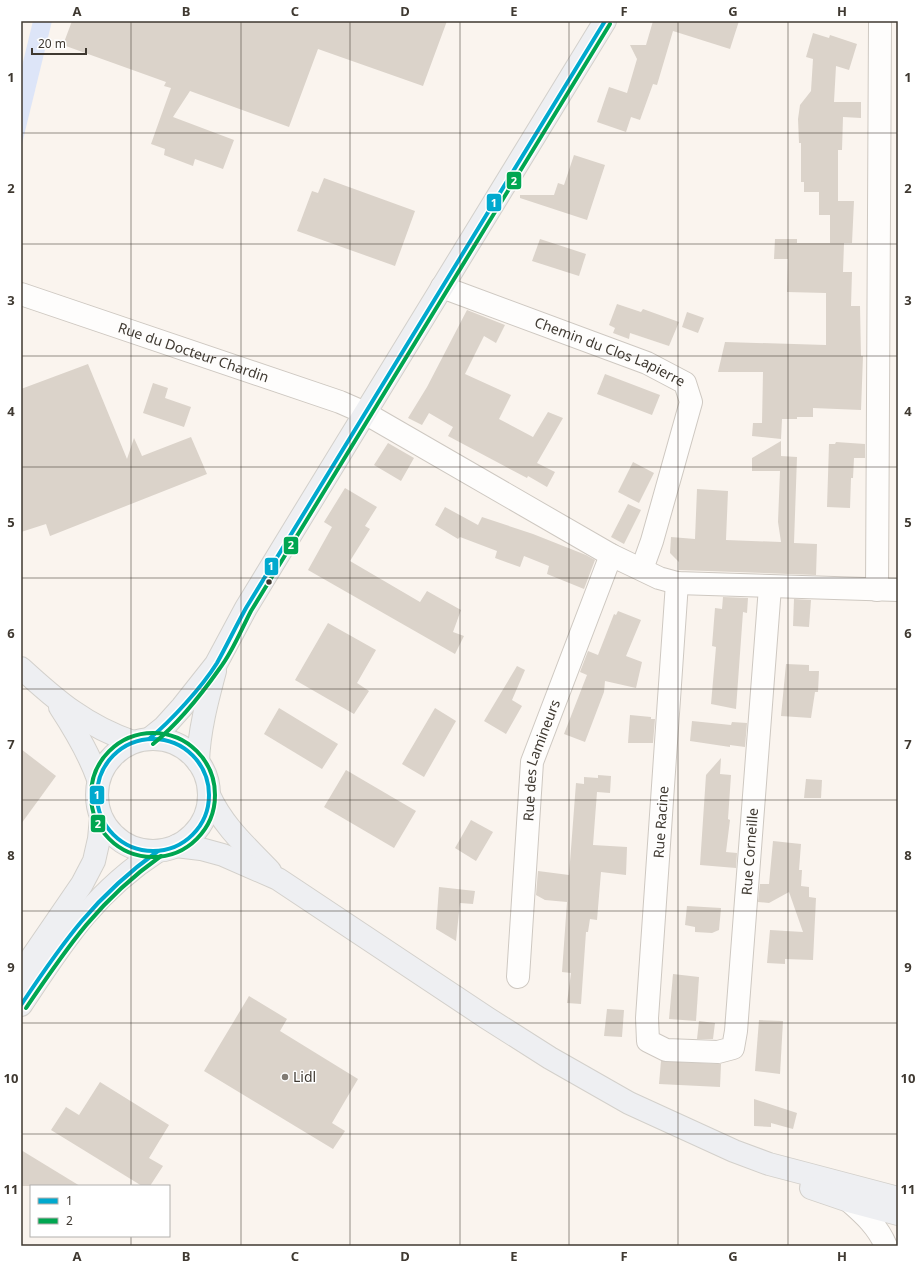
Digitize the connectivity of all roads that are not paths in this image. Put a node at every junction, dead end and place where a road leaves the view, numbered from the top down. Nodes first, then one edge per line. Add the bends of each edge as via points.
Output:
1 (605, 21) edge
2 (883, 24) edge
3 (442, 287) junction
4 (21, 294) edge
5 (365, 413) junction
6 (611, 555) junction
7 (642, 569) junction
8 (678, 583) junction
9 (770, 587) junction
10 (888, 590) edge
11 (216, 664) junction
12 (21, 668) edge
13 (55, 699) junction
14 (141, 740) junction
15 (198, 762) junction
16 (98, 779) junction
17 (209, 796) junction
18 (101, 818) junction
19 (167, 849) junction
20 (278, 879) junction
21 (21, 972) edge
22 (518, 977) dead end
23 (21, 1005) edge
24 (666, 1050) joint
25 (769, 1164) junction
26 (898, 1198) edge
27 (850, 1201) junction
28 (898, 1214) edge
29 (886, 1246) edge

1 - 3 main road
2 - 10 street
3 - 5 main road
3 - 7 street, Chemin du Clos Lapierre via 647,364 685,383 691,402
4 - 5 street, Rue du Docteur Chardin via 340,402
5 - 6 street
5 - 11 main road via 249,603
6 - 7 street
6 - 22 street, Rue des Lamineurs via 532,762
7 - 8 street via 659,578
8 - 9 street
8 - 24 street, Rue Racine via 647,1018 648,1041
9 - 10 street
9 - 24 street, Rue Corneille via 733,1048 718,1052
11 - 14 main road via 164,726
11 - 15 main road via 203,719
12 - 13 main road
13 - 14 main road via 113,735
13 - 16 main road via 93,763
14 - 15 main road via 164,740 177,744
14 - 16 main road via 121,748 111,756
15 - 17 main road via 204,772
16 - 18 main road via 96,792
17 - 19 main road via 208,808 196,831 187,840
17 - 20 main road via 217,813 236,836
18 - 19 main road via 114,837 124,844 135,849
18 - 21 main road via 94,861 82,884
19 - 20 main road via 201,849 223,855
19 - 23 main road via 122,877 91,906
20 - 25 main road via 550,1058 629,1103 734,1151
25 - 26 main road
25 - 27 main road via 808,1187
27 - 28 main road
27 - 29 street via 881,1233

